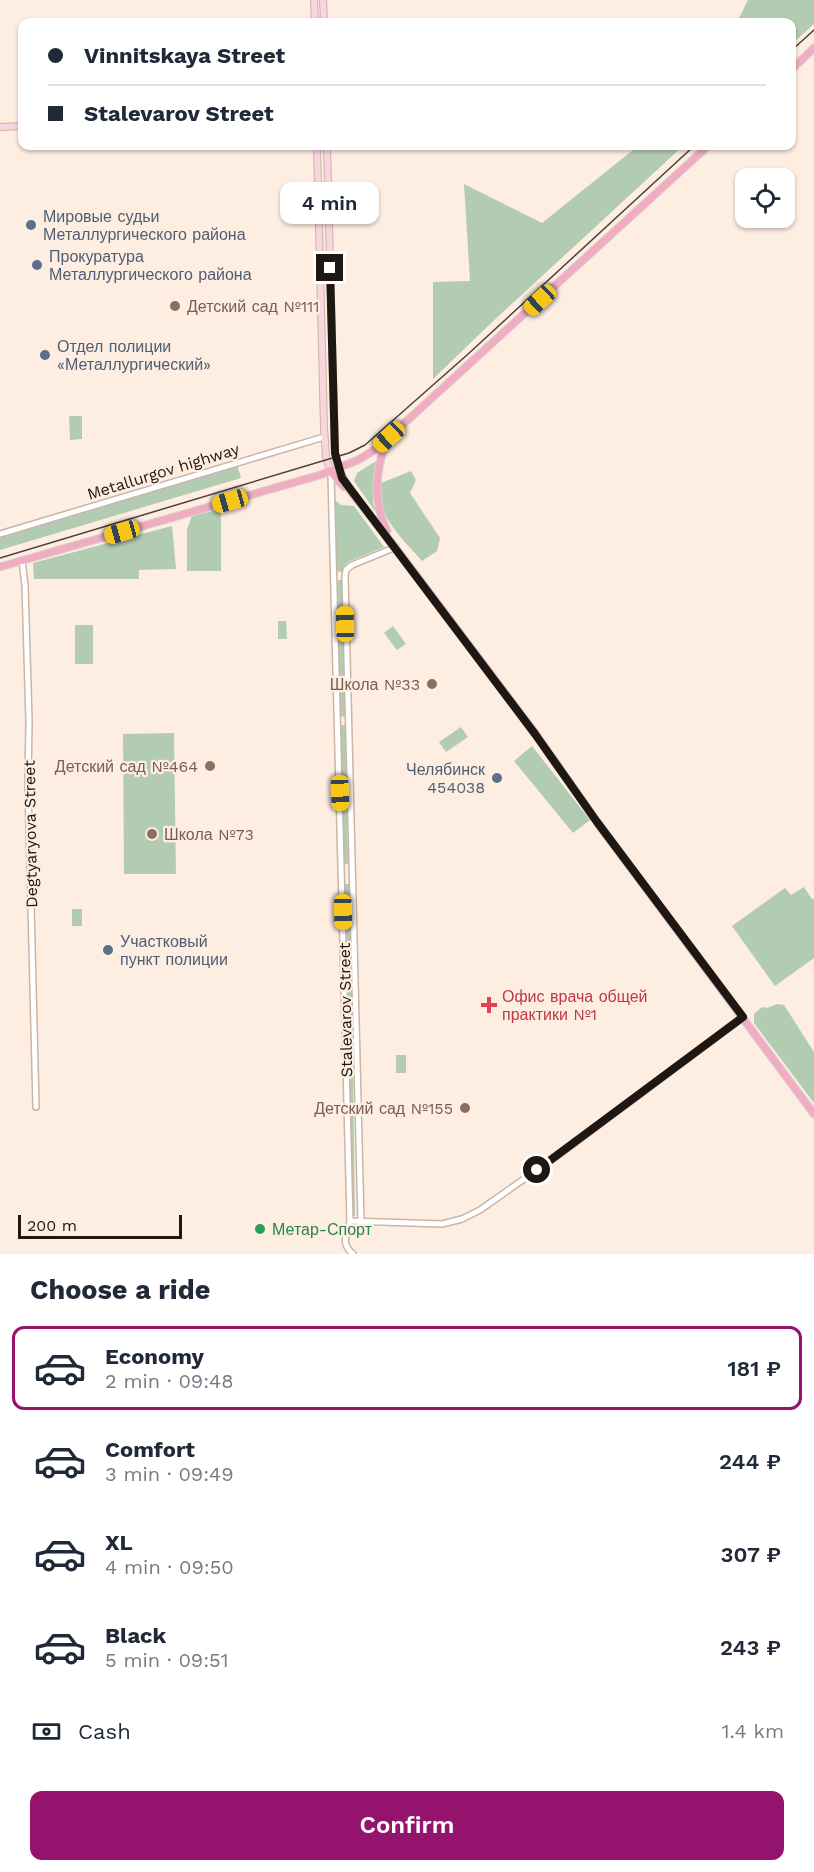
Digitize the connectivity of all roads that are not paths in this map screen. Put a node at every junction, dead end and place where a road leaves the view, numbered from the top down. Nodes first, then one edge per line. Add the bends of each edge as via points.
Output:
1 (314, 0) edge
2 (323, 0) edge
3 (315, 18) edge
4 (324, 18) edge
5 (814, 48) edge
6 (796, 65) edge
7 (0, 126) edge
8 (18, 126) edge
9 (317, 150) edge
10 (327, 150) edge
11 (704, 150) edge
12 (321, 334) junction
13 (332, 334) junction
14 (335, 436) junction
15 (324, 437) junction
16 (389, 437) junction
17 (333, 471) junction
18 (0, 534) edge
19 (393, 544) junction
20 (22, 561) junction
21 (0, 567) edge
22 (334, 573) junction
23 (345, 576) junction
24 (743, 1017) junction
25 (346, 1065) junction
26 (357, 1065) junction
27 (36, 1107) dead end
28 (814, 1114) edge
29 (350, 1221) junction
30 (361, 1222) junction
31 (353, 1254) edge

1 - 3 main road
2 - 4 main road
5 - 6 main road
7 - 8 main road
9 - 12 main road, Stalevarov Street
10 - 13 main road, Stalevarov Street
11 - 16 main road
12 - 13 main road
12 - 15 main road, Stalevarov Street
13 - 14 main road, Stalevarov Street
14 - 15 main road, Metallurgov highway
14 - 17 main road, Stalevarov Street
15 - 17 main road, Stalevarov Street
15 - 18 street, Metallurgov highway
16 - 17 main road via 368,455
16 - 19 main road via 380,461 377,496 380,517
17 - 19 main road
17 - 20 main road
17 - 22 street, Stalevarov Street
19 - 23 street via 352,565
19 - 24 main road
20 - 21 main road
20 - 27 street, Degtyaryova Street
22 - 23 street
22 - 25 street, Stalevarov Street
23 - 26 street, Stalevarov Street
24 - 28 main road
24 - 30 street via 480,1210 442,1224
25 - 26 street
25 - 29 street, Stalevarov Street
26 - 30 street, Stalevarov Street
29 - 30 street
29 - 31 street, Stalevarov Street via 345,1246

